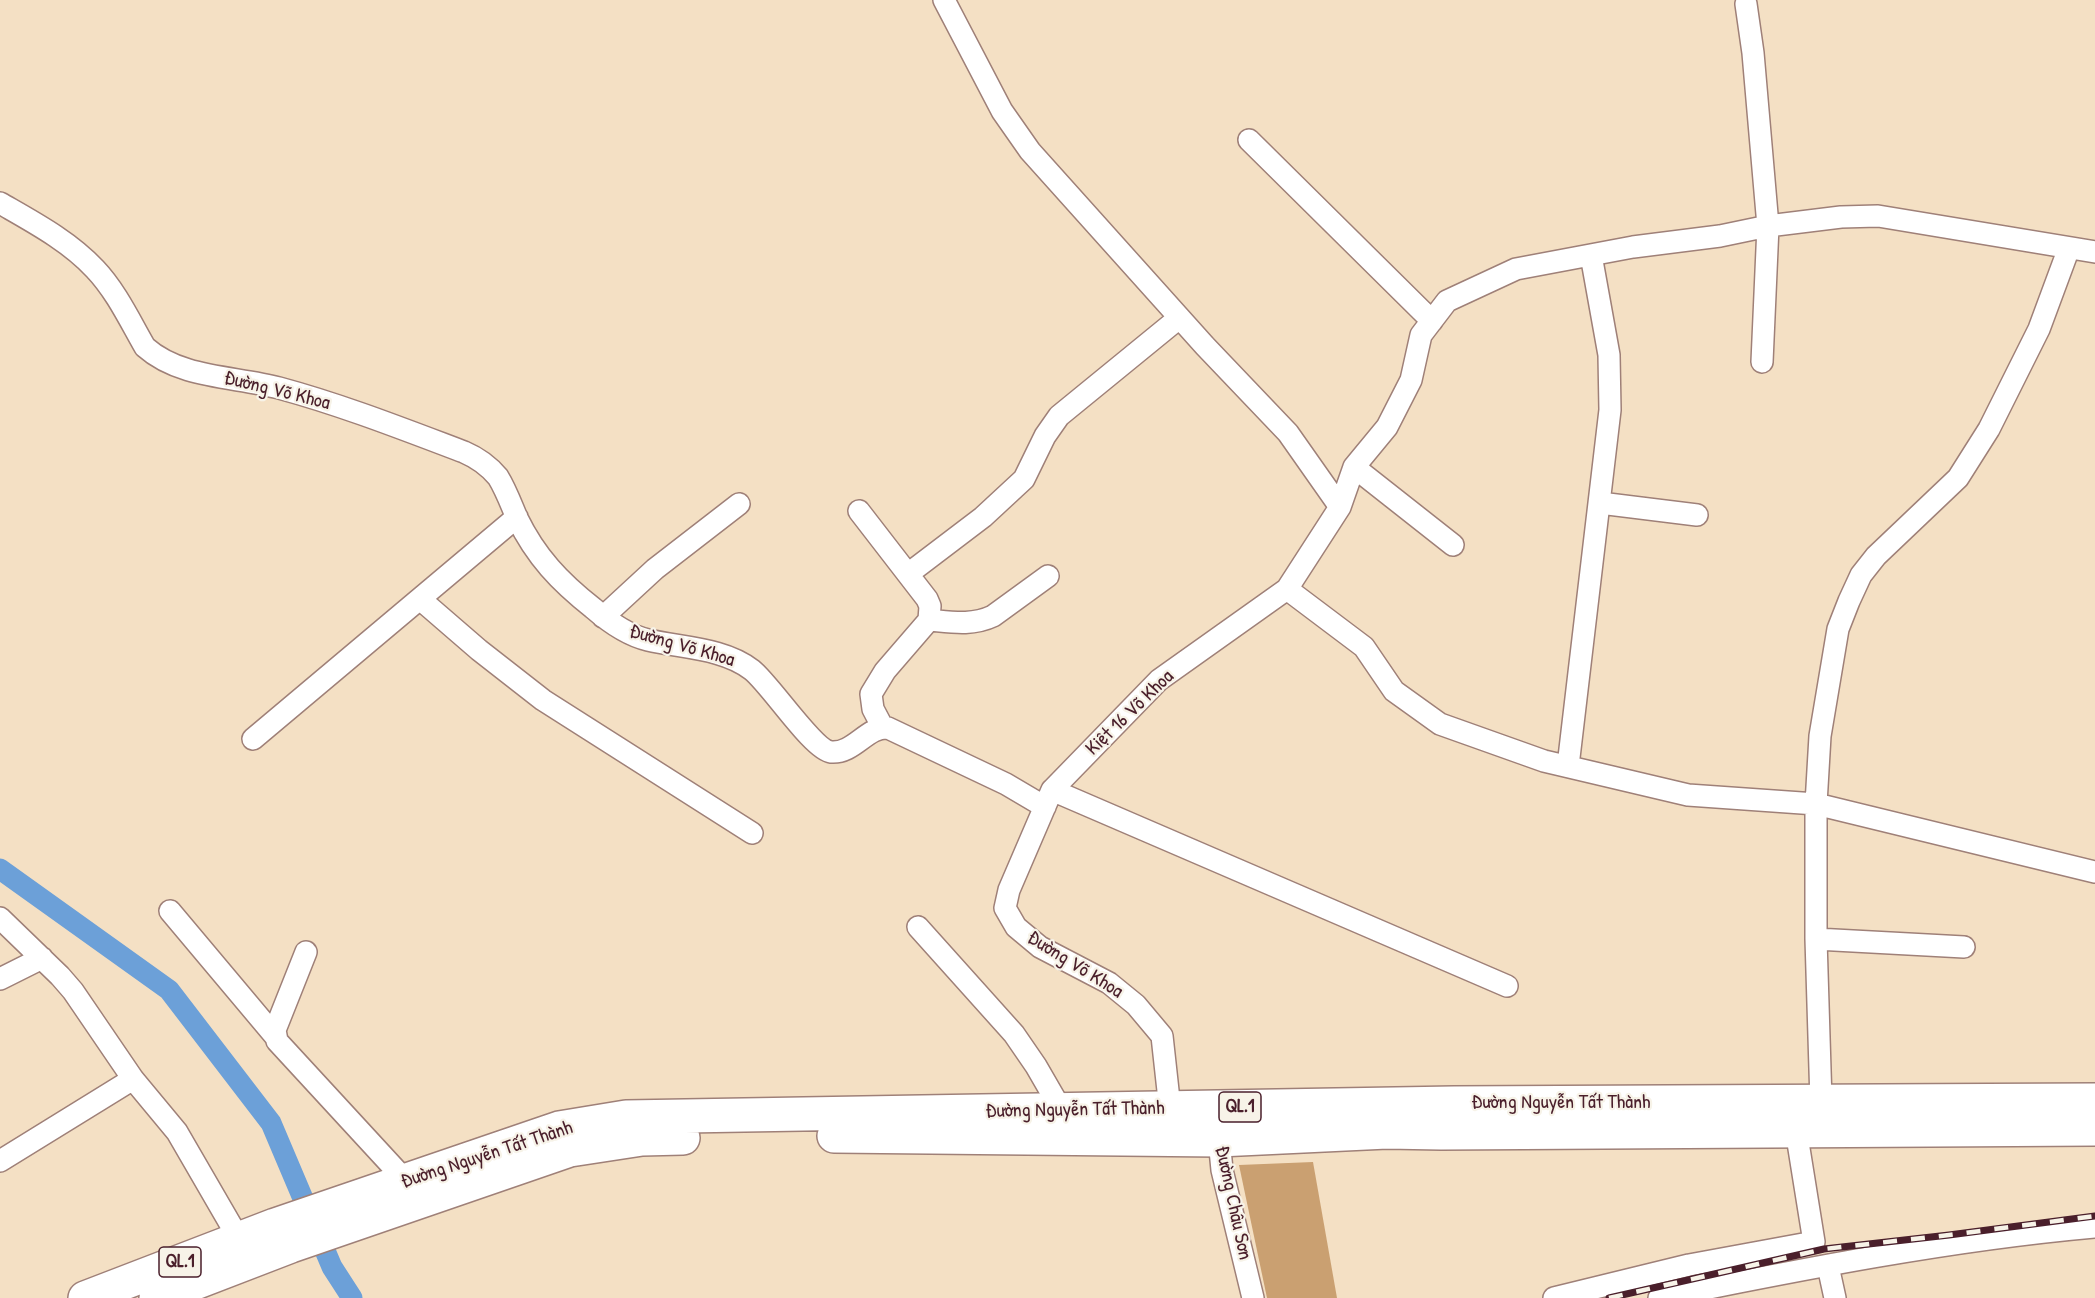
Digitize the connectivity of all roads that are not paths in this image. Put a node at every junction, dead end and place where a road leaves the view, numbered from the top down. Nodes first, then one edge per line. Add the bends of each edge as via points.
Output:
1 (944, 0) edge
2 (1746, 4) dead end
3 (1249, 140) dead end
4 (0, 203) edge
5 (1768, 226) junction
6 (2069, 248) junction
7 (2095, 252) edge
8 (1591, 255) junction
9 (1432, 321) junction
10 (1171, 324) junction
11 (1762, 362) dead end
12 (1354, 467) junction
13 (1600, 503) junction
14 (738, 504) dead end
15 (1340, 507) junction
16 (859, 511) dead end
17 (1697, 515) dead end
18 (517, 517) junction
19 (1453, 545) dead end
20 (908, 574) junction
21 (1048, 576) dead end
22 (1287, 589) junction
23 (420, 599) junction
24 (603, 617) junction
25 (929, 620) junction
26 (883, 728) junction
27 (253, 739) dead end
28 (1568, 766) junction
29 (1048, 798) junction
30 (1816, 804) junction
31 (752, 833) dead end
32 (2095, 872) edge
33 (170, 911) dead end
34 (0, 918) edge
35 (918, 927) dead end
36 (1816, 939) junction
37 (1964, 947) dead end
38 (306, 952) dead end
39 (42, 958) junction
40 (0, 979) edge
41 (1507, 986) dead end
42 (275, 1036) junction
43 (134, 1079) junction
44 (2095, 1100) edge
45 (1821, 1102) junction
46 (1218, 1107) junction
47 (1170, 1109) junction
48 (1062, 1110) junction
49 (2095, 1129) edge
50 (1796, 1130) junction
51 (1219, 1140) junction
52 (0, 1161) edge
53 (402, 1191) junction
54 (2095, 1227) edge
55 (283, 1236) junction
56 (238, 1239) junction
57 (1828, 1266) junction
58 (1730, 1291) edge
59 (85, 1298) edge
60 (156, 1298) edge
61 (1253, 1298) edge
62 (1554, 1298) edge
63 (1659, 1298) edge
64 (1835, 1298) edge

1 - 10 street via 1002,111 1030,151
2 - 5 street
3 - 9 street
4 - 18 street, Đường Võ Khoa via 84,257 106,282 145,347 154,354 199,372 325,401 464,452 491,468
5 - 6 street via 1878,216
5 - 8 street
5 - 11 street
6 - 7 street
6 - 30 street via 2039,329 1971,458 1951,486 1876,556 1861,575 1849,601 1838,629 1826,692
8 - 9 street via 1516,269 1448,301
8 - 13 street via 1610,381
9 - 12 street via 1421,335 1412,380 1402,399 1387,427
10 - 15 street via 1288,433
10 - 20 street via 1072,404 1052,425 1024,479 983,517
12 - 15 street
12 - 19 street
13 - 17 street
13 - 28 street
14 - 24 street via 655,569
15 - 22 street
16 - 20 street
18 - 23 street
18 - 24 street, Đường Võ Khoa via 547,567
20 - 25 street via 927,598
21 - 25 street via 984,620
22 - 28 street via 1364,647 1394,691 1440,724
22 - 29 street, Kiệt 16 Võ Khoa via 1159,680
23 - 27 street
23 - 31 street via 543,700
24 - 26 street, Đường Võ Khoa via 632,635 741,662 765,681 824,750 848,749
25 - 26 street via 885,671 872,694 873,709
26 - 29 street via 1006,784
28 - 30 street via 1688,795
29 - 41 street
29 - 47 street, Đường Võ Khoa via 1005,908 1016,927 1040,947 1109,983 1136,1005 1162,1036
30 - 32 street
30 - 36 street
33 - 42 street
34 - 39 street
35 - 48 street via 1014,1034
36 - 37 street
36 - 45 street
38 - 42 street
39 - 40 street
39 - 43 street via 73,991
42 - 53 street
43 - 52 street
43 - 56 street via 177,1132
44 - 45 main road, Đường Nguyễn Tất Thành / QL.1
45 - 46 main road, Đường Nguyễn Tất Thành / QL.1
46 - 47 main road, Đường Nguyễn Tất Thành / QL.1
46 - 51 street, Đường Châu Sơn
47 - 48 main road, Đường Nguyễn Tất Thành / QL.1
48 - 53 main road, Đường Nguyễn Tất Thành / QL.1 via 626,1117 559,1128
49 - 50 main road, Đường Nguyễn Tất Thành / QL.1
50 - 51 main road, Đường Nguyễn Tất Thành / QL.1 via 1387,1132
50 - 62 street via 1814,1242 1689,1265
51 - 53 main road, Đường Nguyễn Tất Thành / QL.1 via 831,1136 642,1139 570,1150
51 - 61 street, Đường Châu Sơn via 1222,1170
53 - 55 main road, Đường Nguyễn Tất Thành / QL.1
54 - 57 street via 2020,1234
55 - 56 main road, Đường Nguyễn Tất Thành / QL.1
55 - 60 main road, Đường Nguyễn Tất Thành / QL.1
56 - 59 main road, Đường Nguyễn Tất Thành / QL.1
57 - 58 street
57 - 64 street
58 - 63 street

